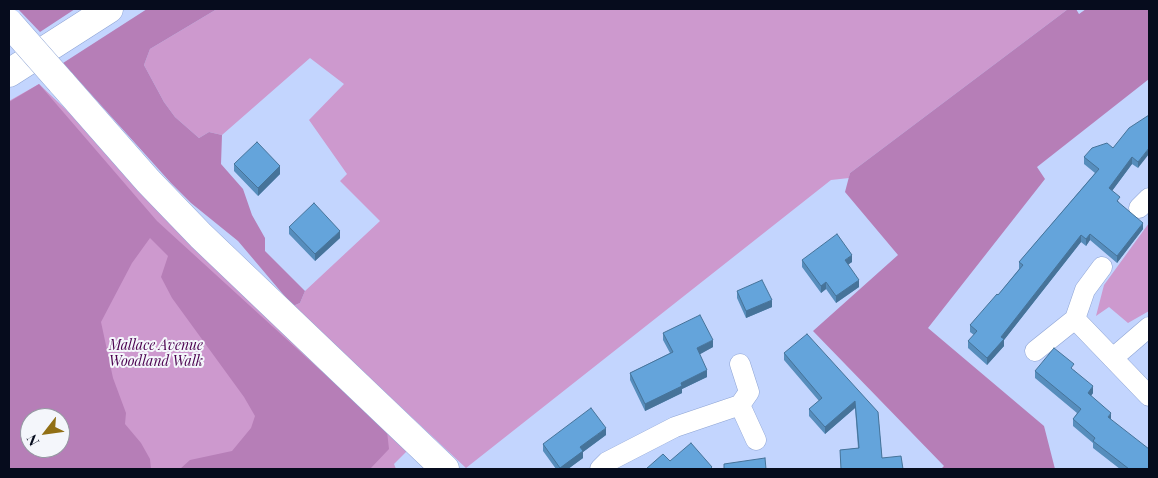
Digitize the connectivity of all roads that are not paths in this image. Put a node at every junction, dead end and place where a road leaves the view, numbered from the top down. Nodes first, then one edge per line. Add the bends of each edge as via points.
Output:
1 (109, 9) edge
2 (9, 23) edge
3 (9, 73) edge
4 (1102, 267) dead end
5 (1076, 319) junction
6 (1149, 327) edge
7 (1035, 351) dead end
8 (1113, 358) junction
9 (740, 364) dead end
10 (1149, 396) edge
11 (740, 405) junction
12 (756, 440) dead end
13 (444, 469) edge
14 (600, 469) edge

1 - 3 main road
2 - 13 main road, bridge via 148,181 201,236
4 - 5 street via 1085,290
5 - 7 street
5 - 8 street
6 - 8 street
8 - 10 street
9 - 11 street via 748,392
11 - 12 street
11 - 14 street via 675,427 607,462

